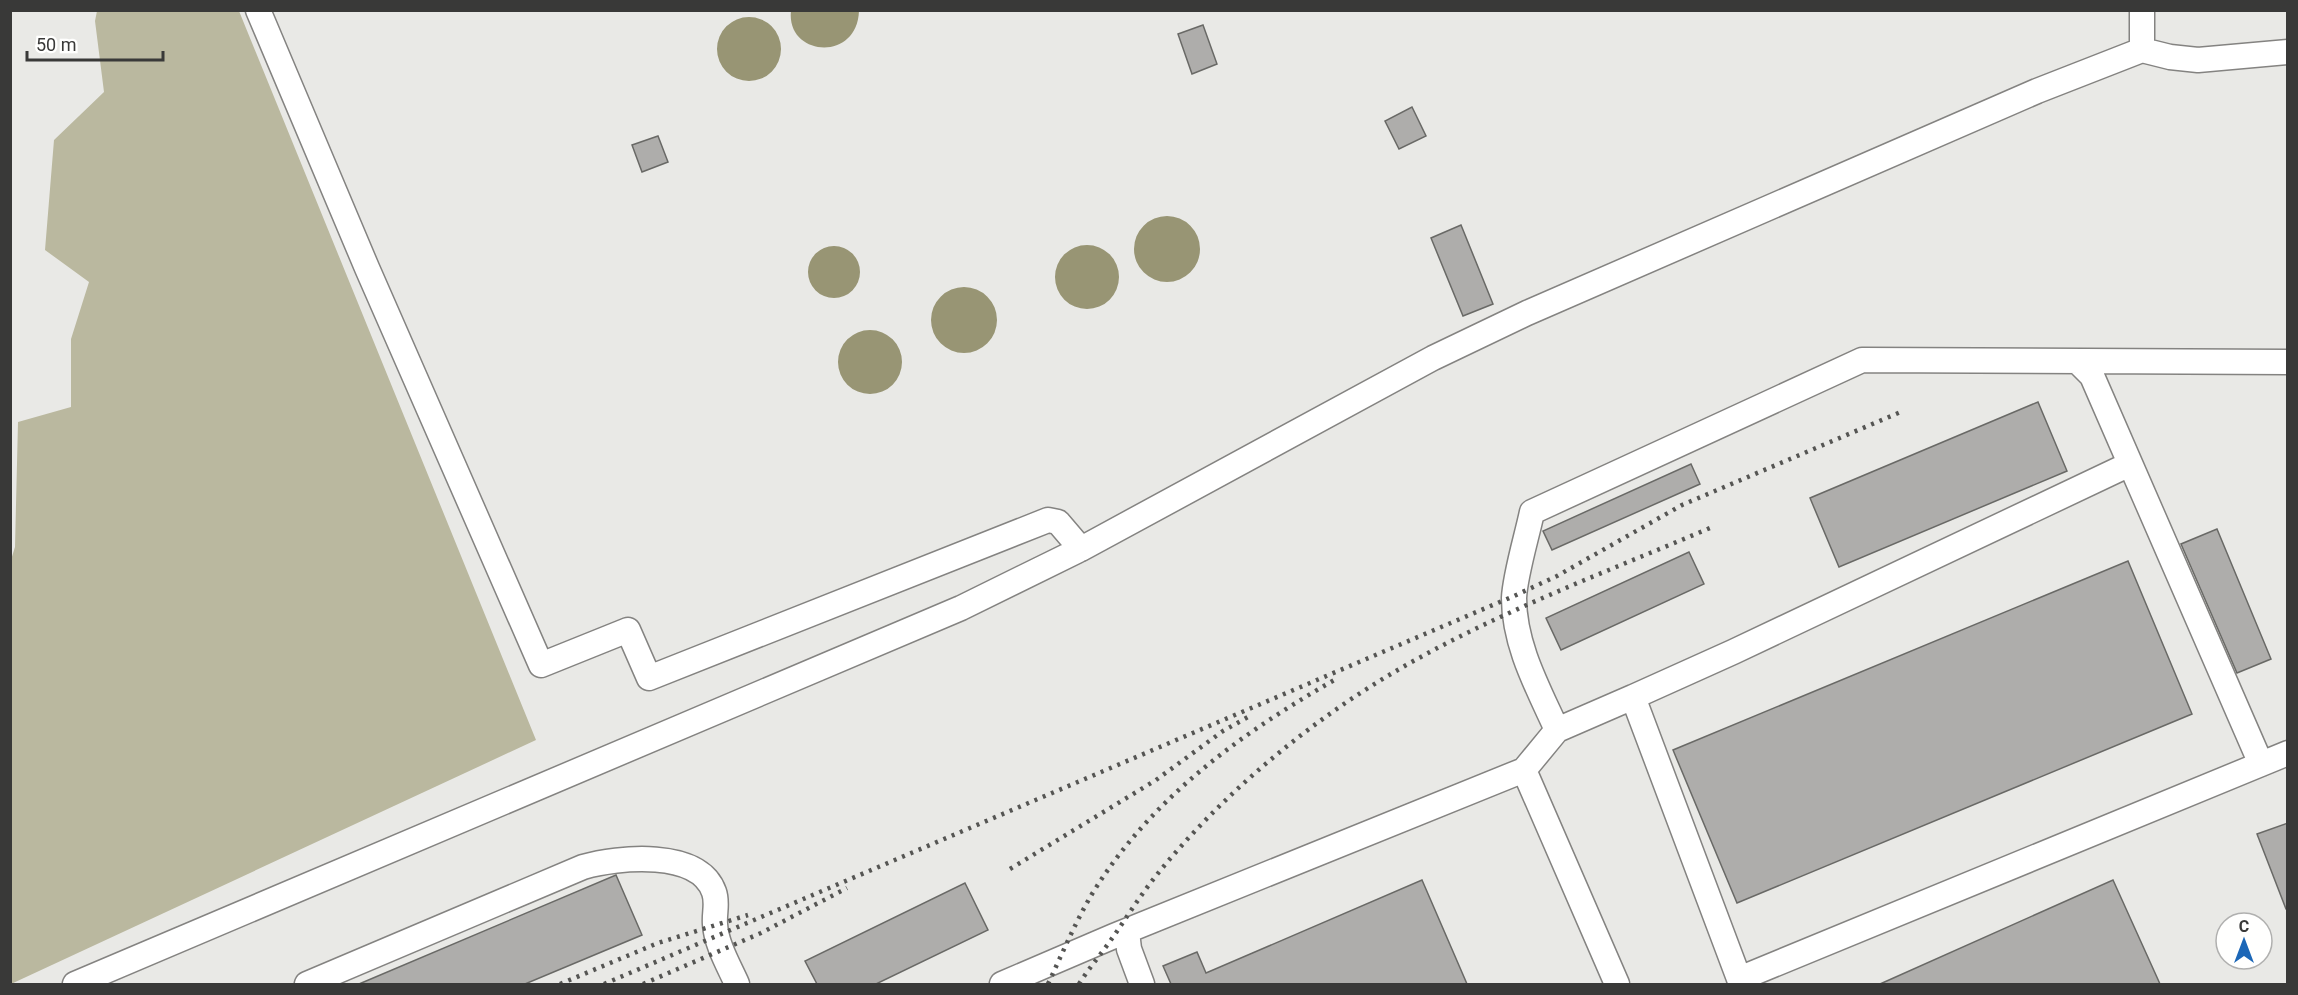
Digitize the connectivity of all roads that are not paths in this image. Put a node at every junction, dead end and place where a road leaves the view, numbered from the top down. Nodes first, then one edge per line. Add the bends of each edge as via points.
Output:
1 (258, 10) edge
2 (2142, 10) edge
3 (2142, 50) junction
4 (2288, 52) edge
5 (2077, 361) junction
6 (2288, 362) edge
7 (2130, 464) junction
8 (1082, 549) junction
9 (1633, 697) junction
10 (1557, 730) junction
11 (2288, 753) edge
12 (2261, 764) junction
13 (1524, 770) junction
14 (1127, 932) junction
15 (1740, 982) edge
16 (75, 984) edge
17 (308, 984) edge
18 (737, 984) edge
19 (1002, 984) edge
20 (1142, 984) edge
21 (1614, 984) edge

1 - 8 street via 371,279 541,664 628,630 649,678 1048,520 1058,522
2 - 3 street
3 - 4 street via 2198,60
3 - 8 street via 2037,90 1527,313 1433,358
5 - 6 street
5 - 7 street via 2092,376
5 - 10 street via 1862,360 1532,512 1514,596 1515,623 1525,657
7 - 9 street
7 - 12 street
8 - 16 street via 961,608
9 - 10 street
9 - 15 street
10 - 13 street
11 - 12 street
12 - 15 street
13 - 14 street
13 - 21 street
14 - 19 street
14 - 20 street
17 - 18 street via 584,867 613,860 677,863 701,873 713,890 714,925

